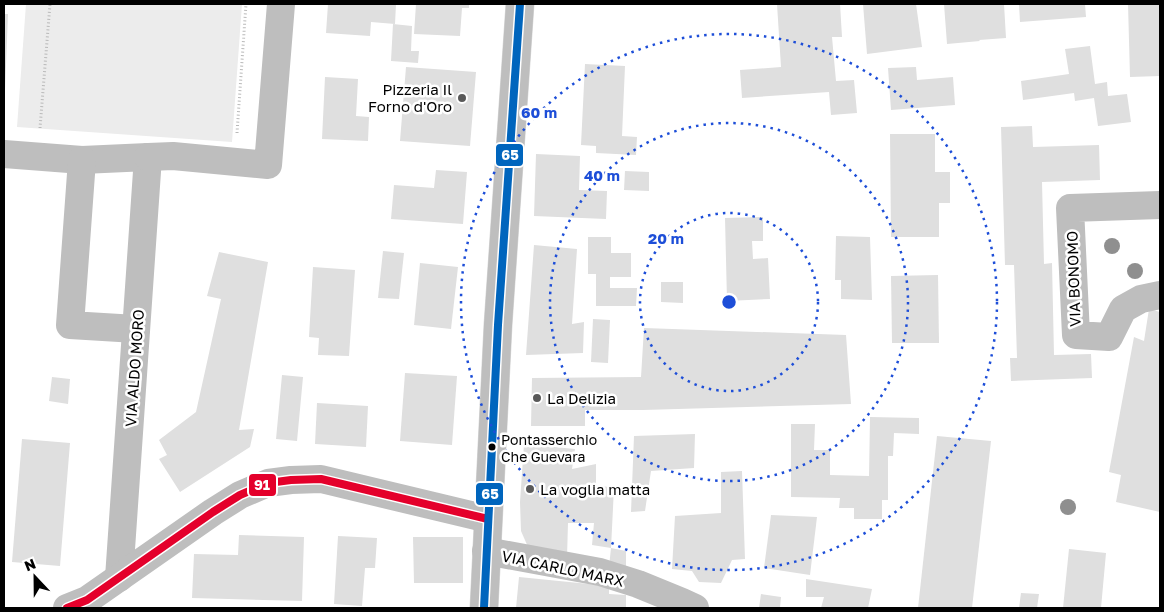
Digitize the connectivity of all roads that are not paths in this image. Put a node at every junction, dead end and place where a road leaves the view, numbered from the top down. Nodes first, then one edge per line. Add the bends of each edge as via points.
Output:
1 (281, 4) edge
2 (520, 4) edge
3 (4, 154) edge
4 (148, 157) junction
5 (82, 160) junction
6 (1160, 205) edge
7 (1160, 295) edge
8 (136, 329) junction
9 (488, 519) junction
10 (486, 551) junction
11 (119, 578) junction
12 (67, 608) edge
13 (484, 608) edge
14 (694, 608) edge

1 - 4 street via 268,165 173,156
2 - 9 street
3 - 5 street
4 - 5 street
4 - 8 street, VIA ALDO MORO
5 - 8 street via 70,325
6 - 7 street, VIA BONOMO via 1070,208 1076,334 1110,337 1123,309 1141,299
8 - 11 street, VIA ALDO MORO
9 - 10 street
9 - 11 street via 321,479 268,483 213,512
10 - 13 street
10 - 14 street, VIA CARLO MARX via 600,572
11 - 12 street via 87,600

